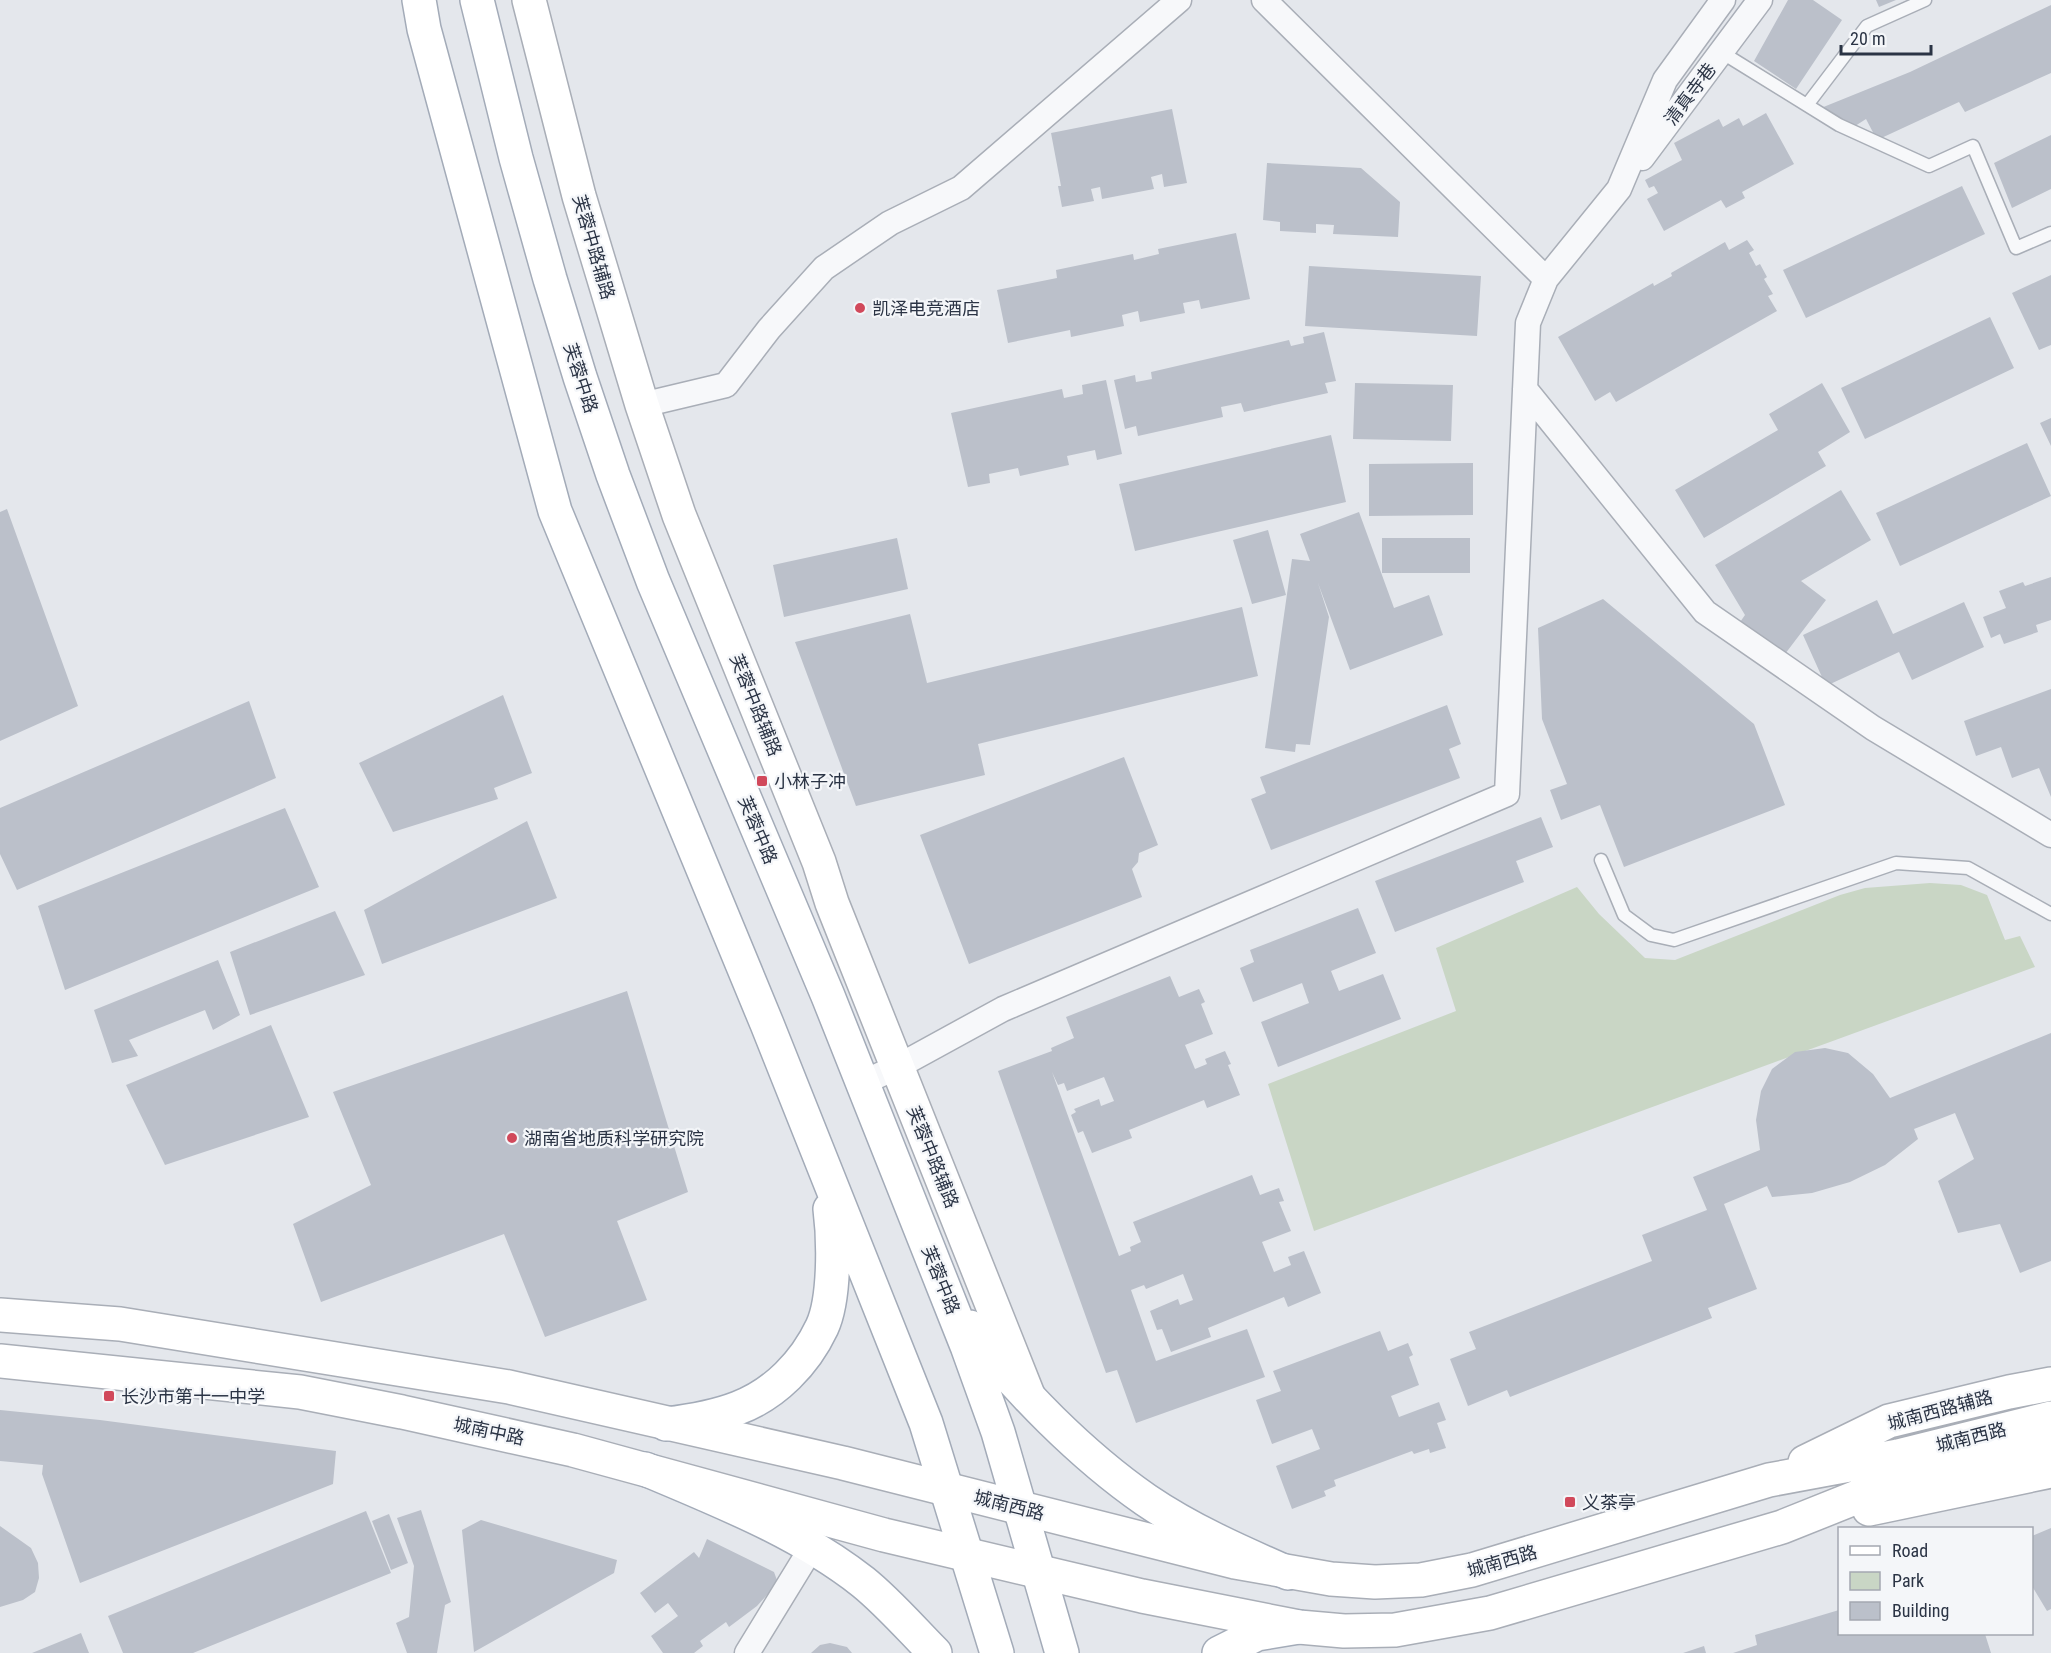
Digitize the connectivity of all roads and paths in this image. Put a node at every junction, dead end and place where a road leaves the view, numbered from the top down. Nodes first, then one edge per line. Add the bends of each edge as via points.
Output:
1 (419, 0) edge
2 (477, 0) edge
3 (529, 0) edge
4 (1179, 0) edge
5 (1264, 0) edge
6 (1723, 0) edge
7 (1760, 0) edge
8 (1925, 0) edge
9 (1722, 52) junction
10 (1807, 105) junction
11 (1619, 189) junction
12 (2051, 233) edge
13 (1546, 279) junction
14 (1525, 389) junction
15 (642, 405) junction
16 (2051, 836) edge
17 (1601, 860) dead end
18 (2051, 914) edge
19 (897, 1067) junction
20 (862, 1083) junction
21 (821, 1160) junction
22 (948, 1296) junction
23 (0, 1315) edge
24 (0, 1361) edge
25 (2051, 1384) edge
26 (1028, 1395) junction
27 (2051, 1418) edge
28 (666, 1424) junction
29 (2051, 1442) edge
30 (645, 1469) junction
31 (2051, 1471) edge
32 (1769, 1480) junction
33 (947, 1489) junction
34 (1021, 1508) junction
35 (1782, 1527) junction
36 (812, 1547) junction
37 (967, 1554) junction
38 (1039, 1572) junction
39 (1288, 1573) junction
40 (1299, 1627) junction
41 (747, 1653) edge
42 (935, 1653) edge
43 (997, 1653) edge
44 (1062, 1653) edge
45 (1219, 1653) edge

1 - 21 main road via 555,511
2 - 20 main road, 芙蓉中路 via 550,279 613,475 653,581
3 - 15 main road, 芙蓉中路辅路 via 579,196
4 - 15 street via 961,188 890,223 824,268 726,385
5 - 13 street
6 - 11 street via 1665,80
7 - 9 street, 清真寺巷
8 - 10 lane via 1868,26
9 - 10 lane
9 - 11 street, 清真寺巷
10 - 12 lane via 1839,125 1929,166 1973,146 2016,248
11 - 13 street
13 - 14 street via 1528,322
14 - 16 street via 1705,612 1873,728
14 - 19 street via 1507,794 1003,1009
15 - 19 main road, 芙蓉中路辅路 via 679,515
17 - 18 lane via 1624,915 1651,934 1674,940 1896,863 1968,868
19 - 20 street
19 - 26 main road, 芙蓉中路辅路
20 - 22 main road, 芙蓉中路
21 - 28 main road via 833,1250 830,1288 823,1325 803,1360 781,1382 740,1408 706,1419
21 - 33 main road via 926,1423
22 - 26 main road via 984,1346
22 - 34 main road, 芙蓉中路
23 - 28 main road via 120,1324 509,1387
24 - 30 main road, 城南中路 via 300,1392 496,1432
25 - 32 main road, 城南西路辅路 via 1889,1421
26 - 39 main road via 1080,1446 1146,1499 1214,1539
27 - 32 main road, 城南西路 via 1898,1456
28 - 33 main road
29 - 35 main road, 城南西路 via 1907,1477
30 - 36 main road
30 - 37 main road, 城南中路
31 - 35 main road
32 - 39 main road, 城南西路 via 1472,1570 1421,1580 1375,1582
33 - 34 main road, 城南西路
33 - 37 main road
34 - 38 main road, 芙蓉中路
34 - 39 main road, 城南西路
35 - 40 main road, 城南西路 via 1479,1615 1395,1630
36 - 41 street
36 - 42 main road via 865,1584
37 - 38 main road, 城南西路
37 - 43 main road
38 - 40 main road, 城南西路
38 - 44 main road, 芙蓉中路
40 - 45 main road via 1257,1634

